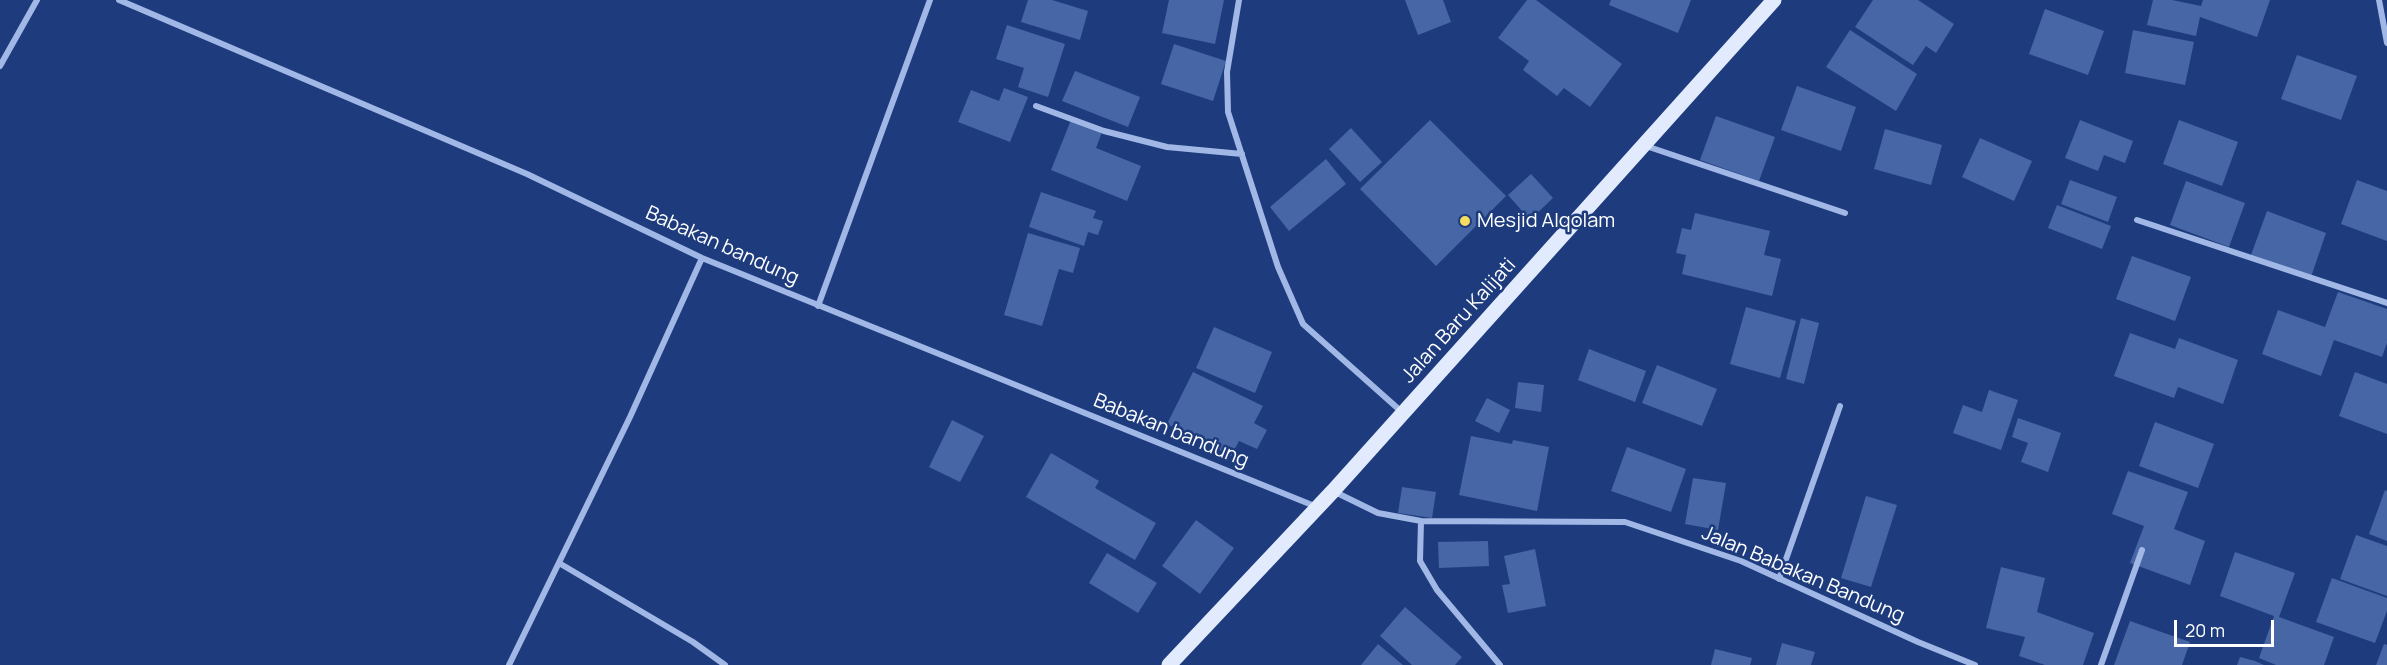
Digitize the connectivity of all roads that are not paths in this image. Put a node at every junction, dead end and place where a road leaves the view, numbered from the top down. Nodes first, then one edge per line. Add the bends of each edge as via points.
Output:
1 (37, 0) edge
2 (119, 0) edge
3 (930, 0) edge
4 (1239, 0) edge
5 (1774, 0) edge
6 (2379, 0) edge
7 (2387, 43) edge
8 (0, 66) edge
9 (1036, 106) dead end
10 (1646, 146) junction
11 (1242, 154) junction
12 (1845, 213) dead end
13 (2138, 220) dead end
14 (702, 258) junction
15 (2387, 303) edge
16 (818, 306) junction
17 (1840, 406) dead end
18 (1403, 413) junction
19 (1333, 491) junction
20 (1318, 507) junction
21 (1421, 521) junction
22 (2142, 550) dead end
23 (559, 563) junction
24 (1779, 579) junction
25 (509, 665) edge
26 (725, 665) edge
27 (1169, 665) edge
28 (1500, 665) edge
29 (1975, 665) edge
30 (2101, 665) edge

1 - 8 street
2 - 14 street, Babakan bandung via 527,174
3 - 16 street
4 - 11 street via 1227,72 1228,112
5 - 10 main road, Jalan Baru Kalijati
6 - 7 street
9 - 11 street via 1104,131 1167,147
10 - 12 street
10 - 18 main road, Jalan Baru Kalijati
11 - 18 street via 1278,267 1303,324
13 - 15 street
14 - 16 street, Babakan bandung
14 - 23 street
16 - 20 street, Babakan bandung
17 - 24 street
18 - 19 main road, Jalan Baru Kalijati
19 - 20 main road, Jalan Baru Kalijati
19 - 21 street, Jalan Babakan Bandung via 1378,513
20 - 27 main road, Jalan Baru Kalijati
21 - 24 street, Jalan Babakan Bandung via 1625,522 1741,561
21 - 28 street via 1419,561 1437,590
22 - 30 street
23 - 25 street
23 - 26 street
24 - 29 street, Jalan Babakan Bandung

